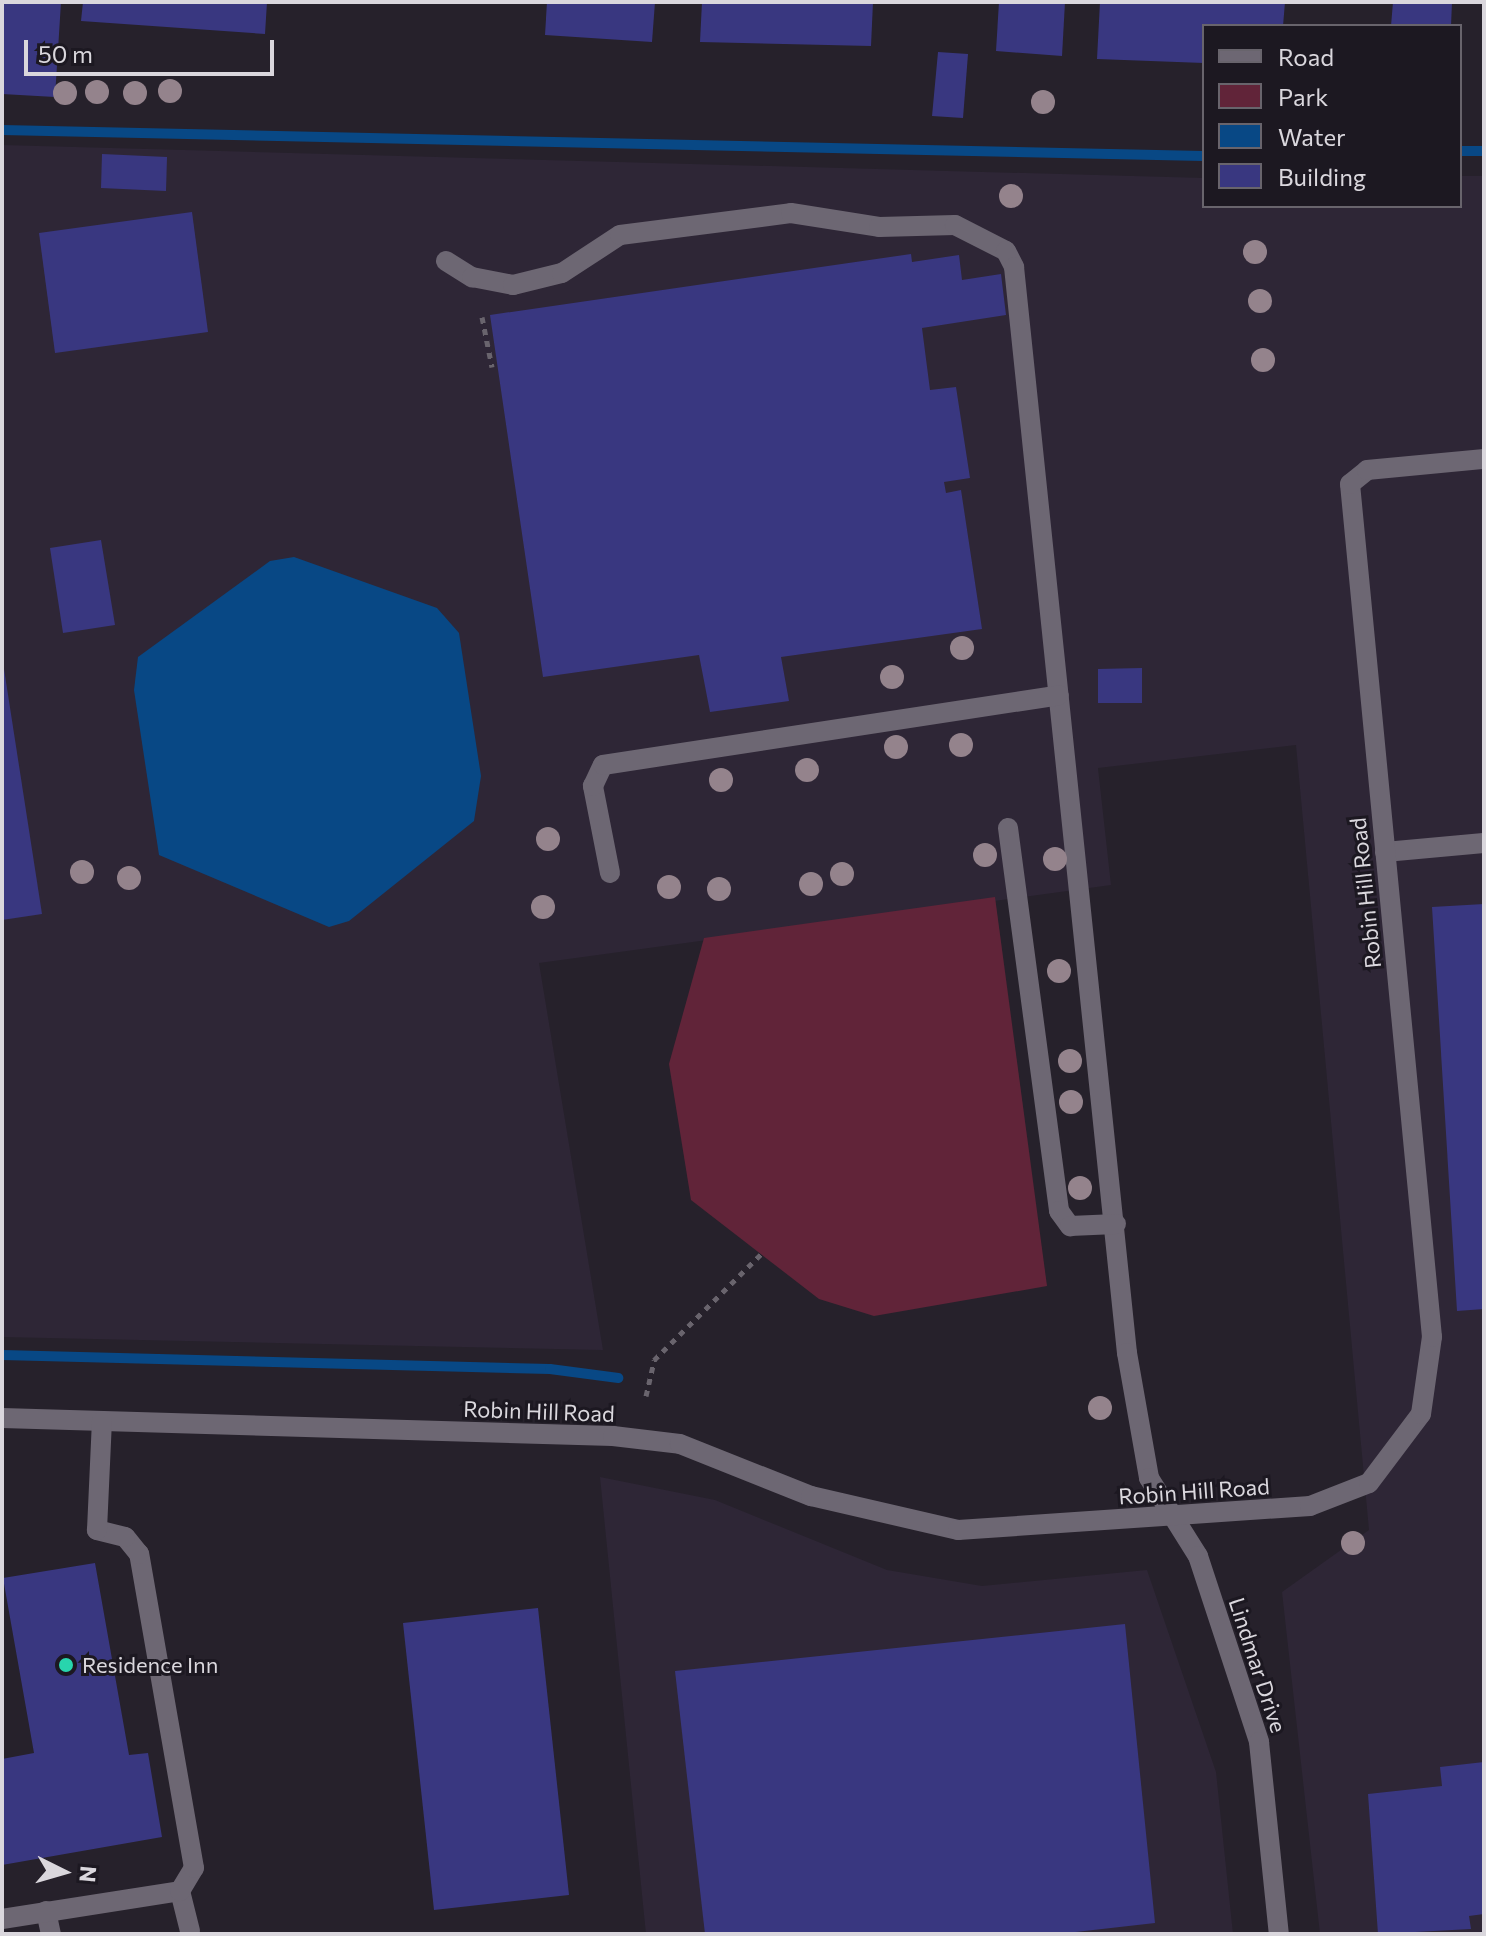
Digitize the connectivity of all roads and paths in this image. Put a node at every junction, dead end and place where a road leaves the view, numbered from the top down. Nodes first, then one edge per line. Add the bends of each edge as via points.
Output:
1 (446, 261) dead end
2 (482, 317) dead end
3 (492, 367) dead end
4 (1484, 459) edge
5 (1059, 695) junction
6 (1008, 828) dead end
7 (1484, 843) edge
8 (1385, 852) junction
9 (610, 873) dead end
10 (1116, 1224) junction
11 (761, 1254) dead end
12 (646, 1396) dead end
13 (2, 1418) edge
14 (102, 1421) junction
15 (1171, 1516) junction
16 (180, 1891) junction
17 (46, 1911) junction
18 (2, 1919) edge
19 (190, 1931) dead end
20 (51, 1934) edge
21 (1279, 1934) edge

1 - 5 street, Lindmar Drive via 472,277 513,285 562,273 620,235 791,213 879,227 955,225 995,240 1014,267
2 - 3 path
4 - 8 street, Robin Hill Road via 1354,477 1349,492
5 - 9 street via 603,765 593,786
5 - 10 street, Lindmar Drive
6 - 10 street via 1059,1211 1070,1226
7 - 8 street
8 - 15 street, Robin Hill Road via 1432,1337 1421,1414 1389,1462 1353,1493 1310,1506
10 - 15 street, Lindmar Drive via 1149,1478
11 - 12 path via 654,1360
13 - 14 street, Robin Hill Road
14 - 15 street, Robin Hill Road via 613,1436 680,1444 811,1496 958,1530
14 - 16 street via 97,1530 125,1537 139,1554 195,1862
15 - 21 street, Lindmar Drive via 1198,1556 1259,1742
16 - 17 street
16 - 19 street
17 - 18 street
17 - 20 street

